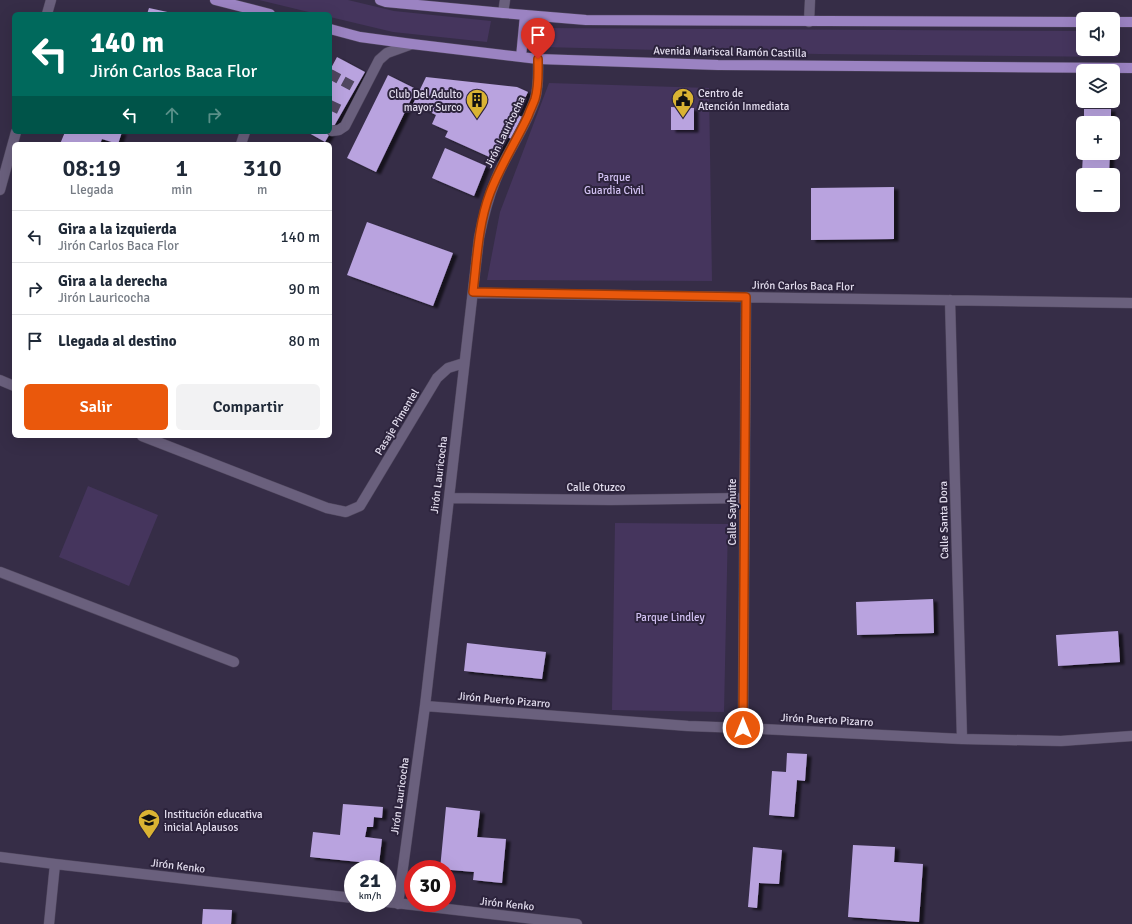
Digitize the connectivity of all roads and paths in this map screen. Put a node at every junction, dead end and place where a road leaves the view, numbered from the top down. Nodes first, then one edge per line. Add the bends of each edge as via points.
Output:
1 (51, 0) edge
2 (214, 0) edge
3 (380, 0) edge
4 (505, 0) edge
5 (810, 0) edge
6 (48, 12) edge
7 (262, 12) edge
8 (503, 14) junction
9 (525, 15) junction
10 (809, 22) junction
11 (1076, 22) edge
12 (1120, 22) edge
13 (1132, 22) edge
14 (332, 30) edge
15 (412, 44) junction
16 (521, 57) junction
17 (538, 59) junction
18 (1132, 68) edge
19 (332, 131) dead end
20 (12, 146) edge
21 (0, 190) edge
22 (473, 292) junction
23 (746, 297) junction
24 (950, 300) junction
25 (1132, 303) edge
26 (464, 363) junction
27 (0, 380) edge
28 (12, 385) edge
29 (147, 438) edge
30 (448, 498) junction
31 (744, 498) junction
32 (0, 572) edge
33 (234, 662) dead end
34 (425, 706) junction
35 (743, 728) junction
36 (1132, 736) edge
37 (962, 739) junction
38 (0, 857) edge
39 (55, 864) junction
40 (344, 897) edge
41 (398, 904) joint
42 (49, 924) edge
43 (577, 924) edge

1 - 6 street
2 - 7 main road
3 - 8 main road
4 - 8 street
5 - 10 street
8 - 9 main road
9 - 10 main road via 586,20
9 - 16 main road
10 - 11 main road
12 - 13 main road
14 - 15 main road, Avenida Mariscal Ramón Castilla via 360,37
15 - 16 main road, Avenida Mariscal Ramón Castilla
15 - 19 street via 387,53 379,60 359,90 347,114 345,126
16 - 17 main road, Avenida Mariscal Ramón Castilla
17 - 18 main road, Avenida Mariscal Ramón Castilla via 718,65
17 - 22 street, Jirón Lauricocha via 535,99 496,178 483,216
20 - 21 street
22 - 23 street, Jirón Carlos Baca Flor
22 - 26 street, Jirón Lauricocha
23 - 24 street, Jirón Carlos Baca Flor
23 - 31 street, Calle Sayhuite
24 - 25 street, Jirón Carlos Baca Flor
24 - 37 street, Calle Santa Dora
26 - 29 street, Pasaje Pimentel via 448,368 437,378 360,506 346,512 327,508
26 - 30 street, Jirón Lauricocha
27 - 28 street
30 - 31 street, Calle Otuzco
30 - 34 street, Jirón Lauricocha
31 - 35 street, Calle Sayhuite
32 - 33 street
34 - 35 street, Jirón Puerto Pizarro
34 - 41 street, Jirón Lauricocha
35 - 37 street, Jirón Puerto Pizarro
36 - 37 street, Jirón Puerto Pizarro via 1061,741
38 - 39 street, Jirón Kenko
39 - 40 street, Jirón Kenko
39 - 42 street
41 - 43 street, Jirón Kenko

